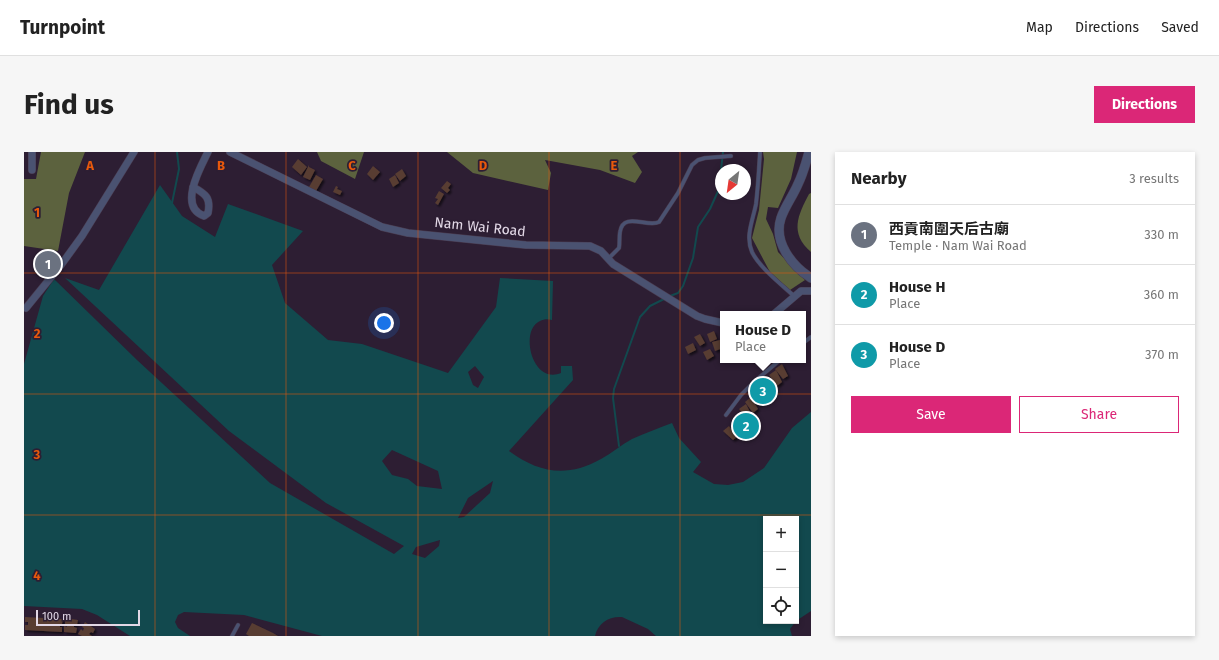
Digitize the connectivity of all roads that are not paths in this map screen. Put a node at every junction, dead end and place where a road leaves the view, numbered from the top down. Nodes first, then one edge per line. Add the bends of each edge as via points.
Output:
1 (32, 152) edge
2 (134, 152) edge
3 (208, 152) edge
4 (230, 152) edge
5 (760, 152) edge
6 (809, 152) edge
7 (731, 156) dead end
8 (32, 170) dead end
9 (194, 187) dead end
10 (608, 260) junction
11 (811, 278) edge
12 (811, 291) edge
13 (794, 296) junction
14 (26, 308) dead end
15 (777, 311) edge
16 (720, 322) edge
17 (776, 363) edge
18 (726, 416) dead end
19 (238, 625) dead end
20 (232, 636) edge

1 - 8 street
2 - 14 street via 82,236
3 - 9 street
4 - 10 street, Nam Wai Road via 382,227 408,233 526,245 590,246 601,251
5 - 13 lane via 755,206 748,234 752,252 766,271
6 - 11 street via 798,184 782,215 780,228 782,244 787,254 798,269
7 - 10 lane via 705,158 692,165 659,222 627,222 620,231 619,248
10 - 16 street, Nam Wai Road via 697,316
12 - 13 street via 801,291
13 - 15 street
17 - 18 lane via 755,381
19 - 20 lane

